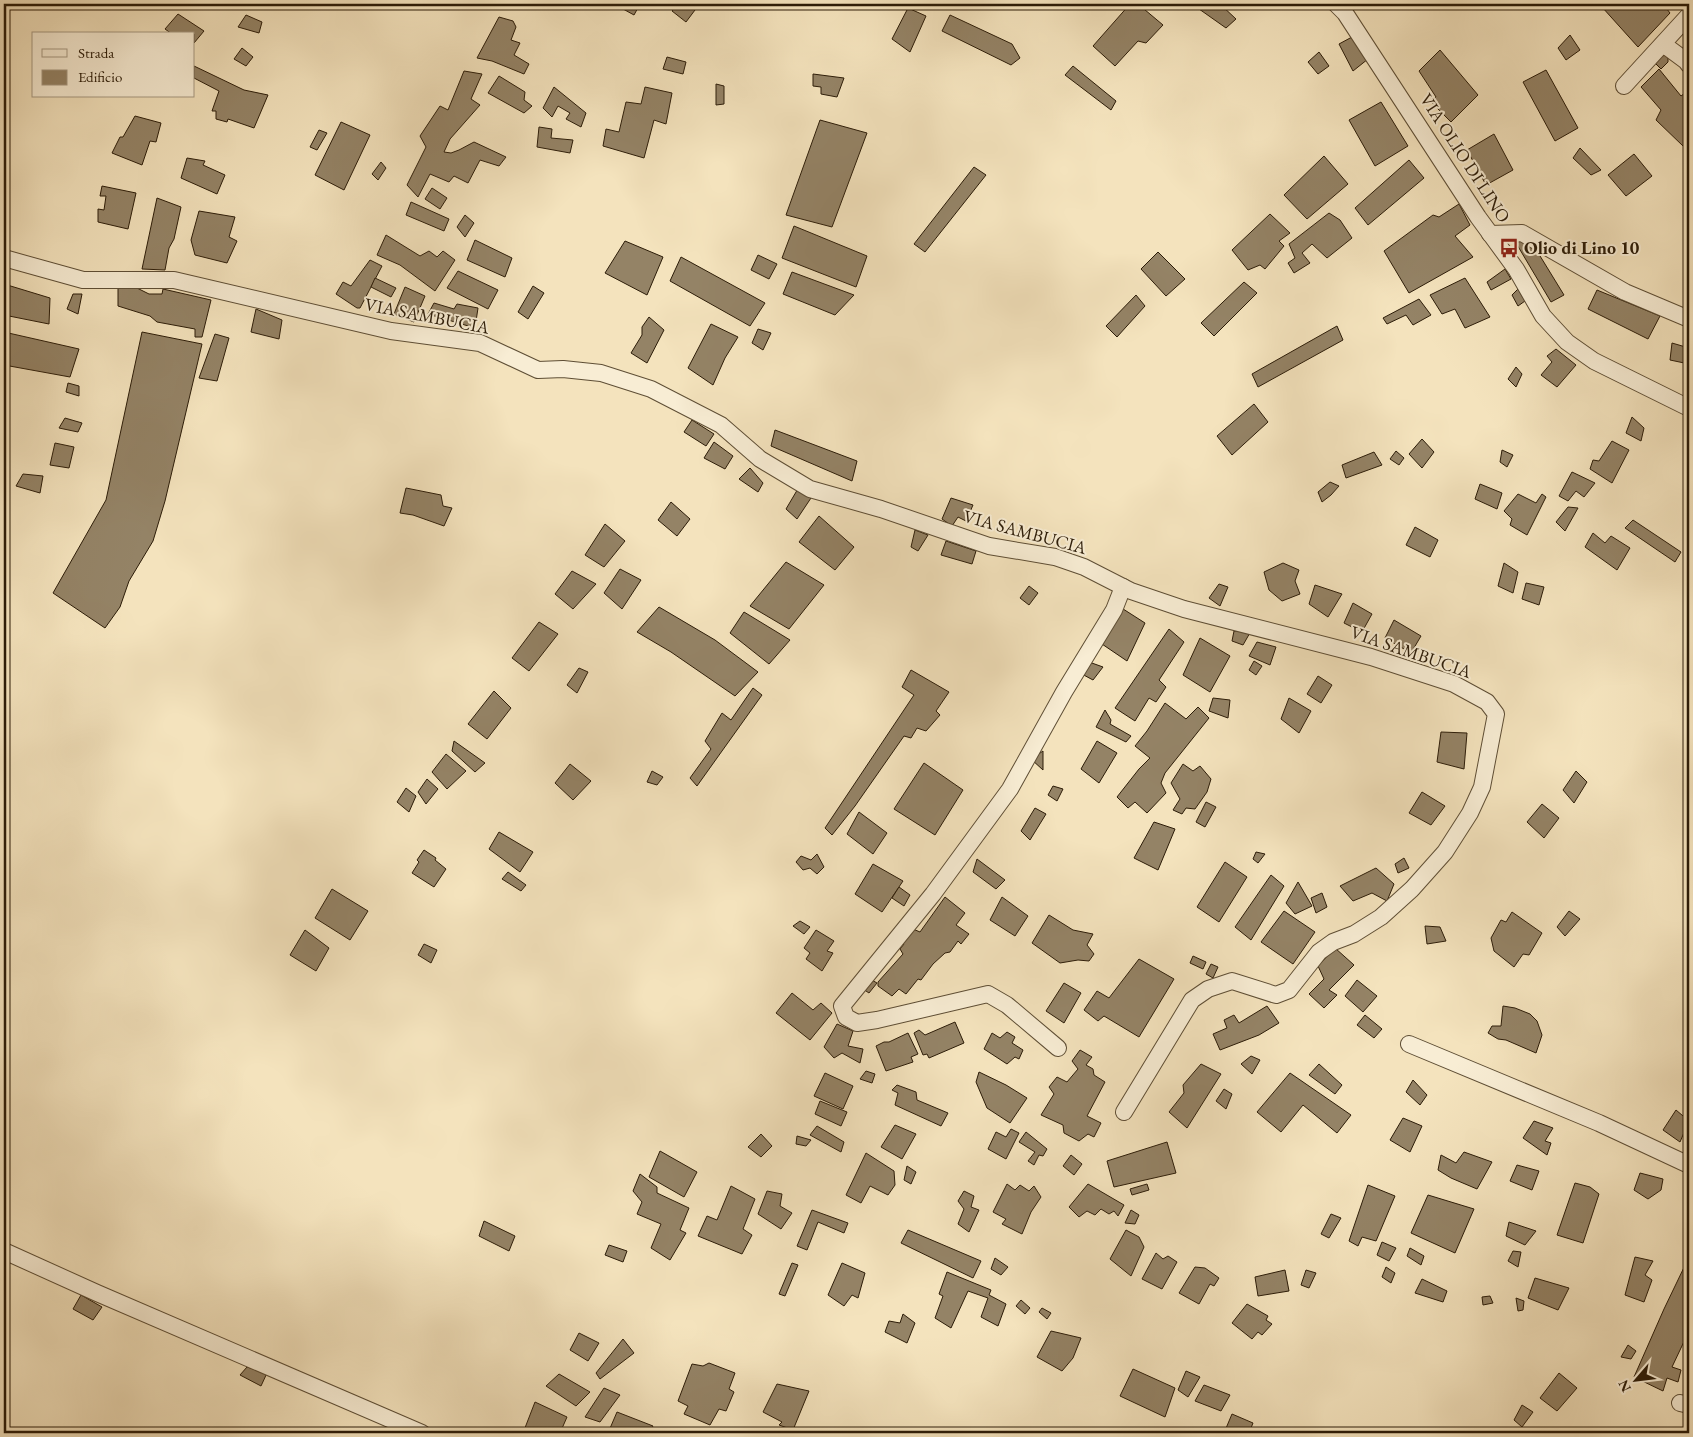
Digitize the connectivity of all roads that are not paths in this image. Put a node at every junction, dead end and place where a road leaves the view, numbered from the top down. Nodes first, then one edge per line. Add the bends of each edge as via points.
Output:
1 (1336, 4) edge
2 (1689, 15) edge
3 (1663, 44) junction
4 (1689, 65) edge
5 (1624, 86) dead end
6 (1490, 234) junction
7 (4, 258) edge
8 (1689, 319) edge
9 (1689, 408) edge
10 (1123, 587) junction
11 (1408, 1044) dead end
12 (1058, 1048) dead end
13 (1124, 1112) dead end
14 (1689, 1165) edge
15 (4, 1251) edge
16 (422, 1433) edge

1 - 6 street, VIA OLIO DI LINO
2 - 3 street
3 - 4 street
3 - 5 street
6 - 8 street via 1522,233 1625,292
6 - 9 street, VIA OLIO DI LINO via 1516,269 1543,316 1567,342 1594,362
7 - 10 street, VIA SAMBUCIA via 83,280 174,280 391,331 480,343 538,370 562,369 601,374 651,388 721,425 760,459 810,489 881,508 989,546 1055,557 1084,567
10 - 12 street via 1114,610 1010,789 938,887 842,1006 846,1017 857,1022 988,994 1007,1005
10 - 13 street, VIA SAMBUCIA via 1184,608 1370,657 1454,684 1486,702 1496,714 1482,788 1445,852 1412,889 1381,917 1319,952 1289,990 1276,995 1232,981 1208,989 1192,1000
11 - 14 street via 1599,1123
15 - 16 street

